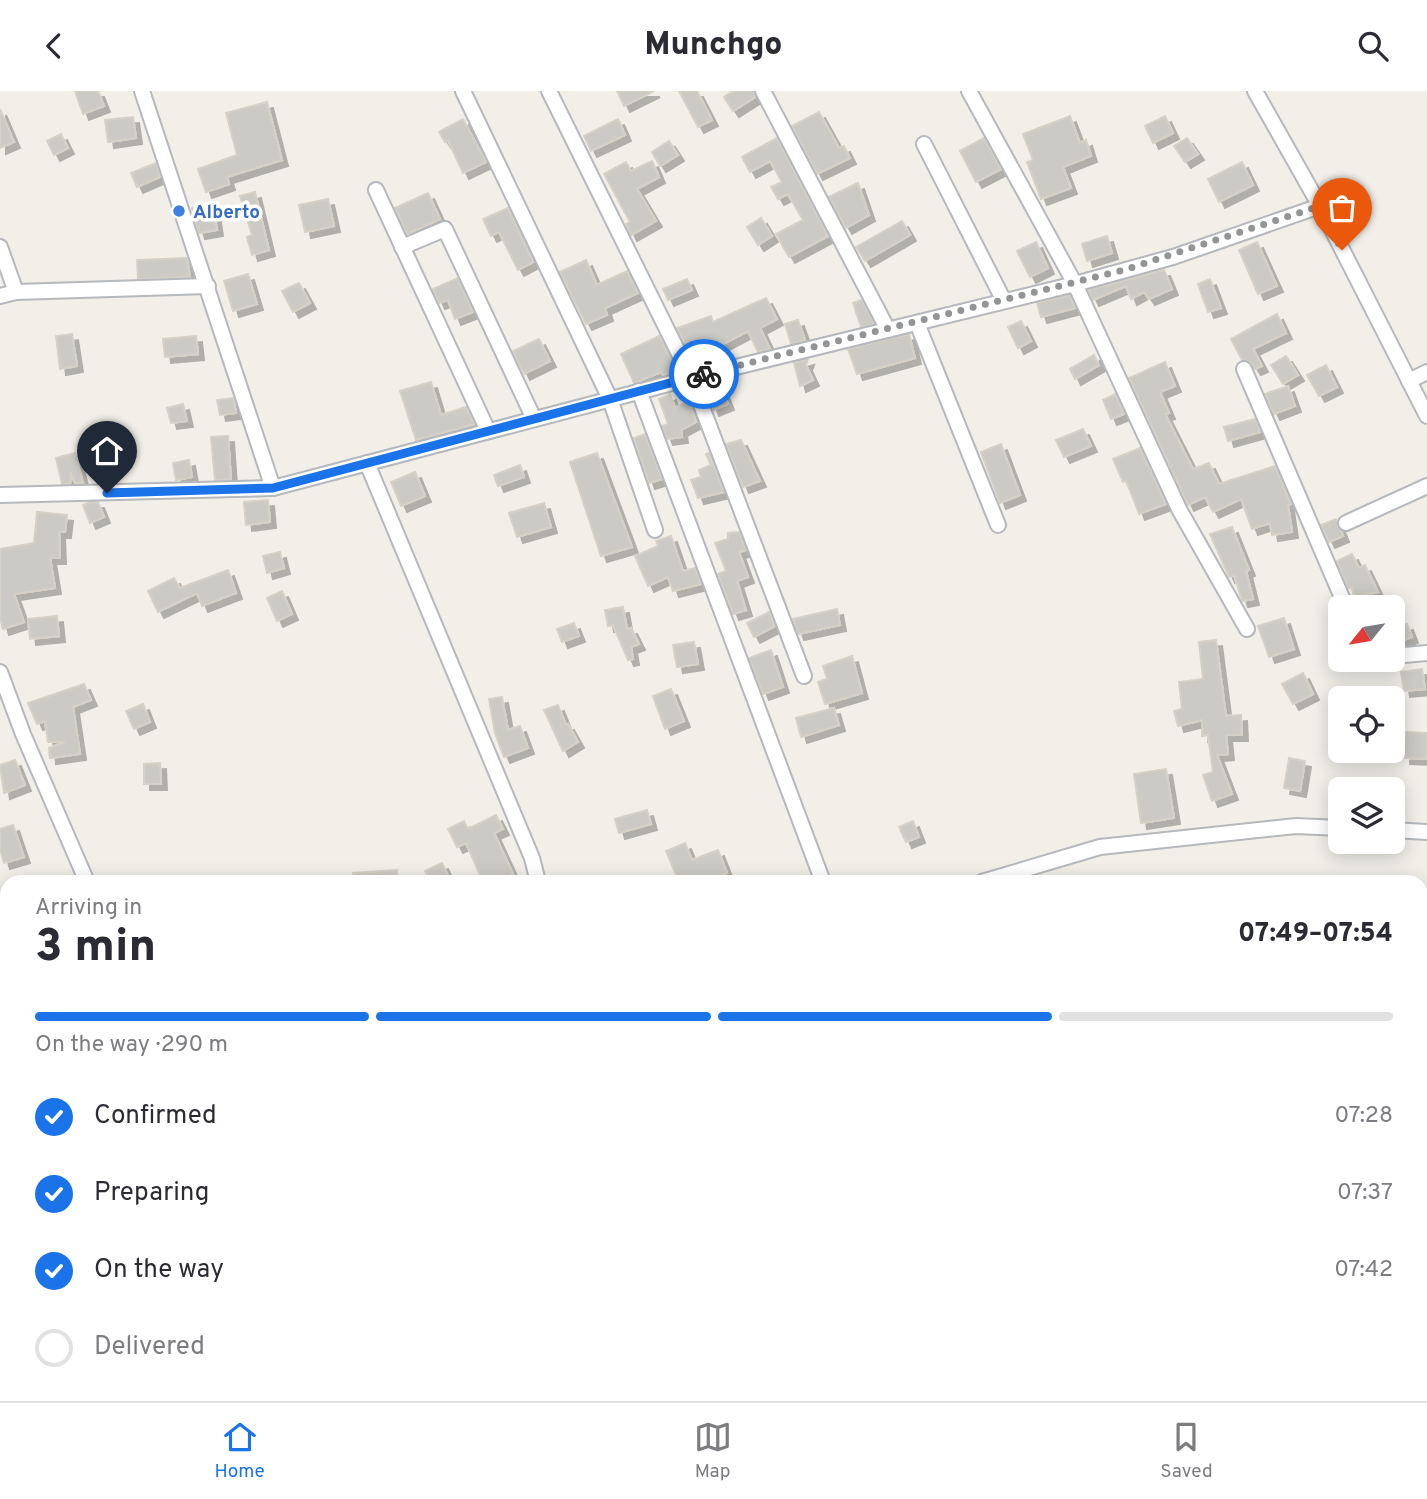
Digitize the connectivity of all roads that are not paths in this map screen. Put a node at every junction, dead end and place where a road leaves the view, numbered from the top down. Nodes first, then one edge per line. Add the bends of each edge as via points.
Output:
1 (142, 91) edge
2 (463, 91) edge
3 (549, 91) edge
4 (763, 91) edge
5 (969, 91) edge
6 (1261, 93) edge
7 (924, 144) dead end
8 (376, 190) dead end
9 (1320, 206) junction
10 (0, 247) edge
11 (402, 247) junction
12 (1075, 283) junction
13 (208, 286) junction
14 (16, 292) junction
15 (0, 296) edge
16 (1004, 302) junction
17 (917, 323) junction
18 (888, 330) junction
19 (1244, 369) dead end
20 (1427, 372) edge
21 (691, 378) junction
22 (1409, 381) junction
23 (639, 391) junction
24 (610, 399) junction
25 (1427, 416) edge
26 (534, 419) junction
27 (488, 431) junction
28 (367, 463) junction
29 (1427, 486) edge
30 (273, 488) junction
31 (0, 495) edge
32 (1346, 523) dead end
33 (998, 525) dead end
34 (655, 530) dead end
35 (1341, 595) edge
36 (1247, 629) dead end
37 (1427, 653) edge
38 (1405, 655) edge
39 (0, 672) edge
40 (804, 676) dead end
41 (1328, 827) edge
42 (1405, 831) edge
43 (1427, 832) edge
44 (84, 875) edge
45 (536, 875) edge
46 (819, 875) edge
47 (1006, 875) edge

1 - 13 street
2 - 24 street
3 - 21 street
4 - 18 street
5 - 12 street
6 - 9 street
7 - 16 street
8 - 11 street
9 - 12 street via 1173,257
9 - 22 street
10 - 14 street
11 - 26 street via 445,229
11 - 27 street
12 - 16 street
12 - 36 street via 1179,509
13 - 14 street
13 - 30 street
14 - 15 street
16 - 17 street
17 - 18 street
17 - 33 street
18 - 21 street
19 - 35 street
20 - 22 street
21 - 23 street
21 - 40 street
22 - 25 street
23 - 24 street
23 - 46 street
24 - 26 street
24 - 34 street
26 - 27 street
27 - 28 street
28 - 30 street
28 - 45 street
29 - 32 street
30 - 31 street
37 - 38 street
39 - 44 street
41 - 47 street via 1296,826 1100,847
42 - 43 street

